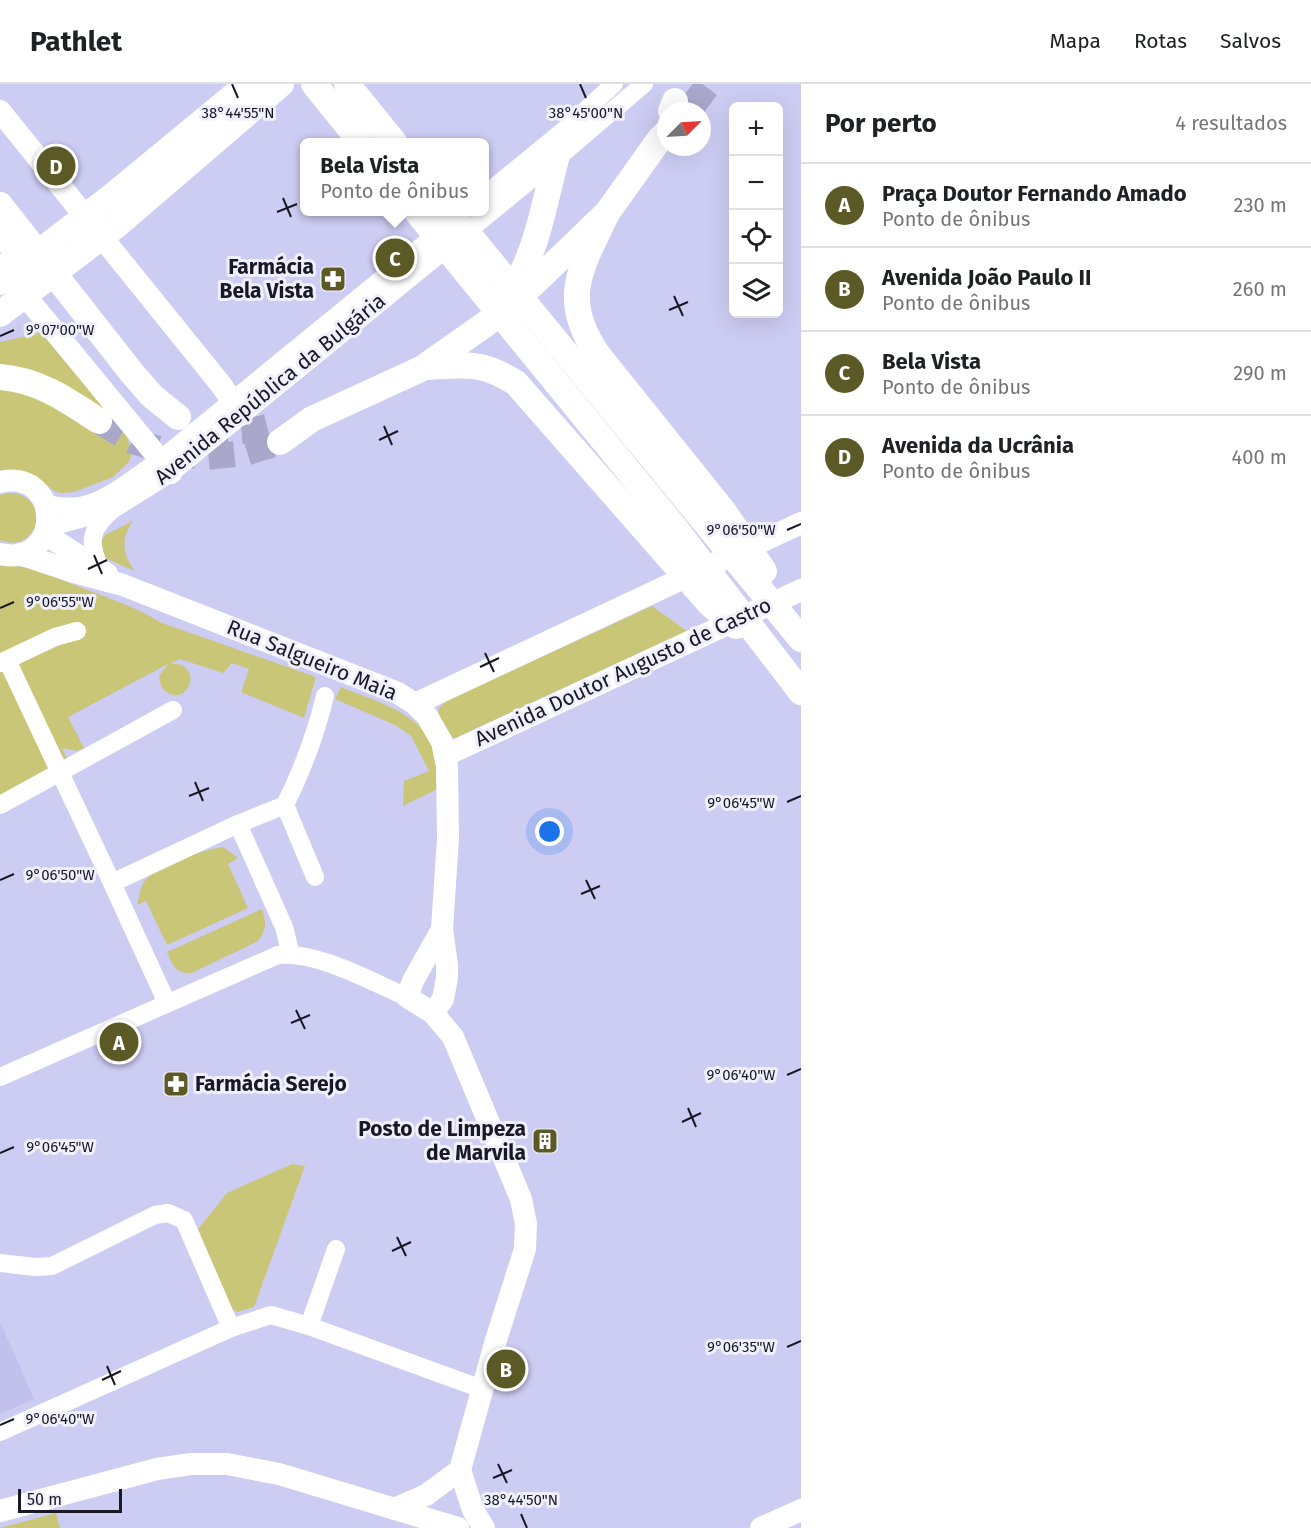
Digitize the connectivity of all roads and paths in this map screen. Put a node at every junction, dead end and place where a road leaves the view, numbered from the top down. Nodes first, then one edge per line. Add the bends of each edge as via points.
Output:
1 (248, 84) edge
2 (281, 84) edge
3 (314, 84) edge
4 (347, 84) edge
5 (614, 84) edge
6 (644, 84) edge
7 (0, 111) edge
8 (358, 138) edge
9 (391, 138) edge
10 (657, 142) edge
11 (556, 159) junction
12 (489, 192) edge
13 (0, 206) edge
14 (489, 211) edge
15 (607, 213) junction
16 (420, 216) edge
17 (453, 216) edge
18 (459, 216) edge
19 (483, 216) edge
20 (0, 236) edge
21 (0, 265) edge
22 (0, 282) edge
23 (0, 314) edge
24 (84, 314) junction
25 (487, 323) junction
26 (423, 368) junction
27 (0, 377) edge
28 (236, 408) junction
29 (178, 417) tunnel mouth
30 (99, 421) tunnel mouth
31 (278, 433) tunnel mouth
32 (165, 466) junction
33 (0, 482) edge
34 (45, 503) junction
35 (112, 510) junction
36 (793, 527) edge
37 (46, 531) junction
38 (10, 554) edge
39 (101, 570) junction
40 (123, 585) junction
41 (801, 590) edge
42 (77, 632) dead end
43 (801, 638) edge
44 (4, 662) edge
45 (777, 662) junction
46 (801, 692) edge
47 (325, 696) dead end
48 (415, 704) junction
49 (173, 710) dead end
50 (446, 755) junction
51 (59, 772) junction
52 (0, 805) edge
53 (285, 805) junction
54 (238, 824) junction
55 (315, 877) dead end
56 (112, 883) junction
57 (442, 929) junction
58 (291, 955) junction
59 (407, 997) junction
60 (167, 1003) junction
61 (434, 1013) junction
62 (0, 1077) edge
63 (336, 1249) dead end
64 (0, 1263) edge
65 (309, 1326) junction
66 (231, 1328) junction
67 (482, 1389) junction
68 (0, 1432) edge
69 (460, 1470) junction
70 (394, 1509) junction
71 (801, 1510) edge
72 (0, 1511) edge
73 (458, 1528) edge
74 (484, 1528) edge
75 (762, 1528) edge

1 - 22 highway
2 - 23 highway via 117,225
3 - 8 highway
4 - 9 highway
5 - 12 street
6 - 11 street, Avenida República da Bulgária
7 - 28 main road
10 - 15 highway
11 - 14 street, Avenida República da Bulgária
11 - 25 highway via 530,254 520,276
13 - 24 highway
15 - 25 highway
15 - 43 highway via 576,284 583,330 598,355 724,512 761,566
16 - 45 highway via 671,523
17 - 43 highway
18 - 28 street, Avenida República da Bulgária
19 - 28 street, Avenida República da Bulgária
20 - 24 main road via 58,296
21 - 32 main road
24 - 29 highway via 152,396
25 - 26 highway
26 - 31 highway
26 - 45 highway via 479,366 498,371 516,383 709,603
27 - 30 highway via 35,383
28 - 32 street, Avenida República da Bulgária
32 - 34 street, Avenida República da Bulgária via 93,503 72,508
32 - 35 street, Avenida República da Bulgária
33 - 34 main road via 15,480 28,484
34 - 37 main road via 49,515
35 - 37 street, Avenida República da Bulgária
35 - 39 street via 99,521 93,536 93,553
36 - 48 main road
37 - 38 main road via 39,543
37 - 39 main road, Rua Salgueiro Maia
38 - 40 main road, Rua Salgueiro Maia
39 - 40 main road, Rua Salgueiro Maia
40 - 48 main road, Rua Salgueiro Maia via 398,693
41 - 50 main road, Avenida Doutor Augusto de Castro
42 - 44 street via 55,637
44 - 51 street
45 - 46 highway
47 - 53 street
48 - 50 main road, Rua Salgueiro Maia via 427,716
49 - 51 street
50 - 57 main road, Rua Salgueiro Maia via 448,838
51 - 52 street
51 - 56 street
53 - 54 street
53 - 55 street
54 - 56 street
54 - 58 street via 284,927
56 - 60 street
57 - 59 main road, Rua Salgueiro Maia
57 - 61 main road, Rua Salgueiro Maia via 447,978 443,999
58 - 59 street via 319,960
58 - 60 street via 270,957
59 - 61 main road
60 - 62 street
61 - 67 main road via 457,1045 526,1218 525,1249
63 - 65 street
64 - 66 street via 52,1266 155,1215 168,1213 184,1221
65 - 66 street via 271,1315
65 - 67 street
66 - 68 street
67 - 69 main road
69 - 70 main road via 426,1495
69 - 74 main road via 473,1510
70 - 72 main road via 245,1466 191,1464 157,1469
70 - 73 main road
71 - 75 main road

